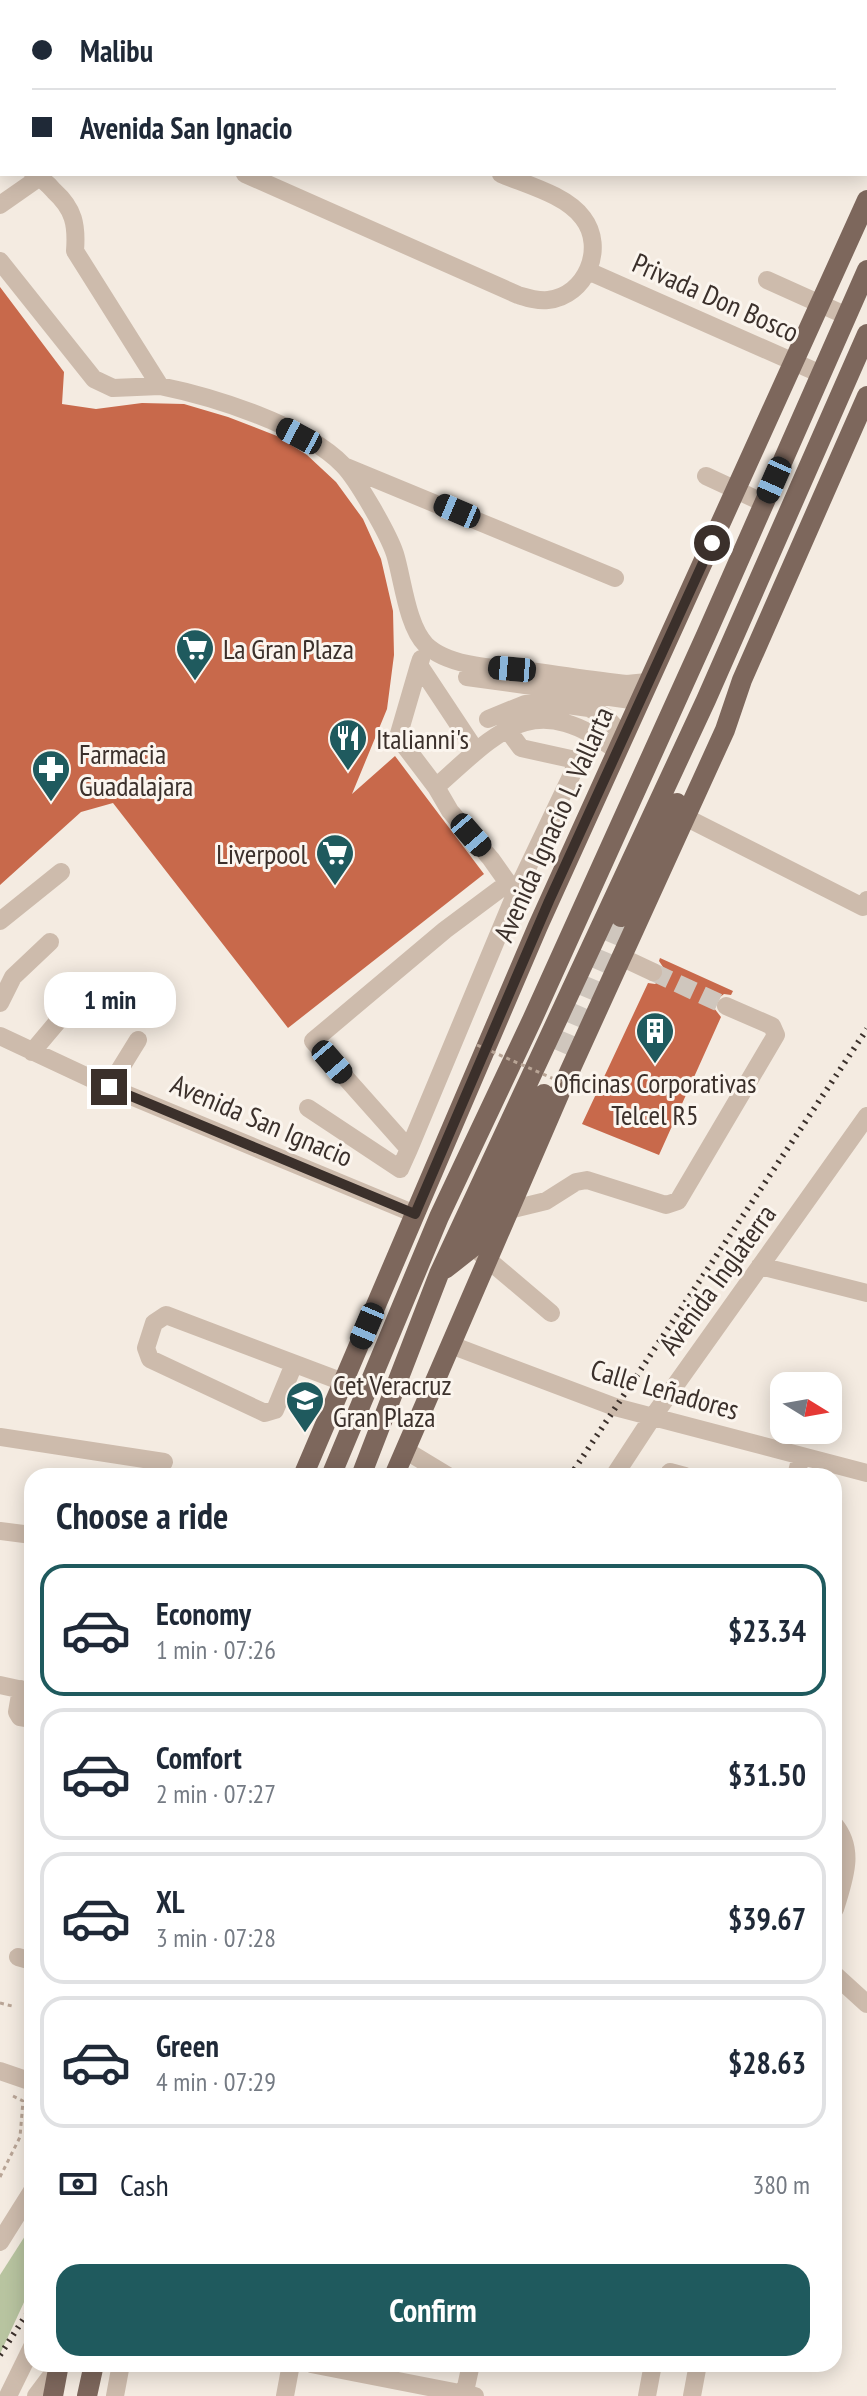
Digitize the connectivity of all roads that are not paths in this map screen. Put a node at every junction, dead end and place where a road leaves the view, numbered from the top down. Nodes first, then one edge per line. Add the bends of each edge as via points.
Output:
1 (35, 176) edge
2 (37, 176) edge
3 (250, 176) edge
4 (505, 176) edge
5 (867, 200) edge
6 (0, 205) edge
7 (0, 261) edge
8 (867, 270) edge
9 (588, 271) junction
10 (767, 280) dead end
11 (821, 304) junction
12 (847, 316) junction
13 (867, 334) edge
14 (794, 362) junction
15 (821, 374) junction
16 (160, 386) junction
17 (867, 396) edge
18 (812, 460) junction
19 (344, 466) junction
20 (706, 476) dead end
21 (737, 490) junction
22 (764, 503) junction
23 (801, 544) junction
24 (615, 578) dead end
25 (426, 645) junction
26 (419, 665) junction
27 (467, 677) dead end
28 (742, 680) junction
29 (647, 682) junction
30 (638, 701) junction
31 (488, 719) dead end
32 (507, 729) junction
33 (619, 743) junction
34 (476, 751) junction
35 (436, 787) junction
36 (685, 817) junction
37 (61, 872) dead end
38 (512, 886) junction
39 (867, 900) edge
40 (621, 917) tunnel mouth
41 (0, 921) edge
42 (50, 942) dead end
43 (621, 957) junction
44 (653, 972) tunnel mouth
45 (80, 995) dead end
46 (0, 1003) edge
47 (726, 1006) tunnel mouth
48 (0, 1036) edge
49 (138, 1040) dead end
50 (32, 1052) junction
51 (563, 1053) tunnel mouth
52 (109, 1087) junction
53 (463, 1105) junction
54 (308, 1108) dead end
55 (867, 1116) edge
56 (858, 1145) edge
57 (409, 1149) junction
58 (509, 1210) junction
59 (415, 1214) junction
60 (439, 1217) junction
61 (472, 1247) junction
62 (760, 1266) junction
63 (867, 1293) edge
64 (551, 1313) dead end
65 (451, 1345) junction
66 (294, 1364) junction
67 (343, 1382) junction
68 (652, 1418) junction
69 (0, 1437) edge
70 (405, 1450) junction
71 (801, 1456) junction
72 (164, 1462) dead end
73 (306, 1468) edge
74 (334, 1468) edge
75 (364, 1468) edge
76 (397, 1468) edge
77 (435, 1468) edge
78 (619, 1468) edge
79 (798, 1468) edge
80 (867, 1473) edge
81 (0, 1531) edge
82 (24, 1534) edge
83 (0, 1685) edge
84 (24, 1690) edge
85 (24, 1695) edge
86 (24, 1718) edge
87 (842, 1834) edge
88 (842, 1885) edge
89 (842, 1981) edge
90 (867, 2004) edge
91 (0, 2071) edge
92 (24, 2077) edge
93 (24, 2204) edge
94 (0, 2242) edge
95 (24, 2363) edge
96 (54, 2372) edge
97 (58, 2372) edge
98 (92, 2372) edge
99 (120, 2372) edge
100 (290, 2372) edge
101 (352, 2372) edge
102 (470, 2372) edge
103 (652, 2372) edge
104 (696, 2372) edge
105 (468, 2395) edge
106 (8, 2396) edge
107 (36, 2396) edge
108 (53, 2396) edge
109 (87, 2396) edge
110 (115, 2396) edge
111 (285, 2396) edge
112 (647, 2396) edge
113 (692, 2396) edge

1 - 6 street
2 - 16 street via 66,202 73,214 75,251
3 - 9 street, Privada Don Bosco via 534,300 567,294
4 - 9 street, Privada Don Bosco via 573,207 585,220 592,235
5 - 11 main road, Avenida Ignacio L. Vallarta
7 - 16 street via 94,379 113,388
8 - 12 main road
9 - 14 street, Privada Don Bosco
10 - 11 street
11 - 12 street
11 - 14 main road, Avenida Ignacio L. Vallarta
12 - 15 main road
13 - 18 main road
14 - 15 street, Privada Don Bosco
14 - 21 main road, Avenida Ignacio L. Vallarta
15 - 22 main road
16 - 19 street via 236,406 316,445
17 - 23 main road
18 - 23 main road
18 - 61 main road
19 - 24 street
19 - 25 street via 391,542 414,629
20 - 21 street
21 - 22 street
21 - 29 main road, Avenida Ignacio L. Vallarta
22 - 60 main road
23 - 28 main road
25 - 26 street
25 - 29 street via 444,657 489,667 619,684
26 - 34 street
26 - 35 street via 398,737
27 - 30 street
28 - 36 main road
28 - 40 main road
29 - 30 main road, Avenida Ignacio L. Vallarta
30 - 33 main road, Avenida Ignacio L. Vallarta
31 - 33 street via 525,704 589,708 606,717
32 - 33 street via 520,721 543,719
32 - 34 street
32 - 38 street via 521,748 571,759 575,768
33 - 53 main road, Avenida Ignacio L. Vallarta
34 - 35 street
35 - 38 street
36 - 39 street via 863,907
36 - 43 main road
37 - 41 street
38 - 57 street
38 - 57 street via 445,930 313,1041
42 - 46 street via 13,977
43 - 44 street
43 - 58 main road
45 - 50 street
47 - 58 street via 772,1026 776,1035 678,1201 666,1205 587,1180 546,1201
48 - 50 street, Avenida San Ignacio
49 - 52 street
50 - 52 street, Avenida San Ignacio
51 - 61 main road
52 - 59 street, Avenida San Ignacio
53 - 59 main road, Avenida Ignacio L. Vallarta
53 - 60 main road
54 - 57 street via 400,1169
55 - 56 street, Avenida Inglaterra
56 - 62 street, Avenida Inglaterra
58 - 61 main road
59 - 67 main road, Avenida Ignacio L. Vallarta
60 - 74 main road
61 - 64 street
61 - 65 main road
61 - 75 main road via 439,1274
62 - 63 street
62 - 68 street, Avenida Inglaterra
65 - 68 street, Calle Leñadores
65 - 70 main road
66 - 66 street via 166,1315 154,1323 146,1348 150,1359 265,1413 275,1410
66 - 67 street
67 - 73 main road, Avenida Ignacio L. Vallarta
68 - 71 street, Calle Leñadores
68 - 78 street, Avenida Inglaterra
69 - 72 street
70 - 76 main road
70 - 77 street
71 - 79 street
71 - 80 street, Calle Leñadores
81 - 82 street
83 - 84 street
85 - 86 street via 17,1712
87 - 88 street via 848,1864
89 - 90 street
91 - 92 street
93 - 94 street
95 - 106 street
96 - 107 street
97 - 108 main road, bridge
98 - 109 main road
99 - 110 street
100 - 111 street
101 - 105 street
102 - 105 street
103 - 112 street
104 - 113 street

